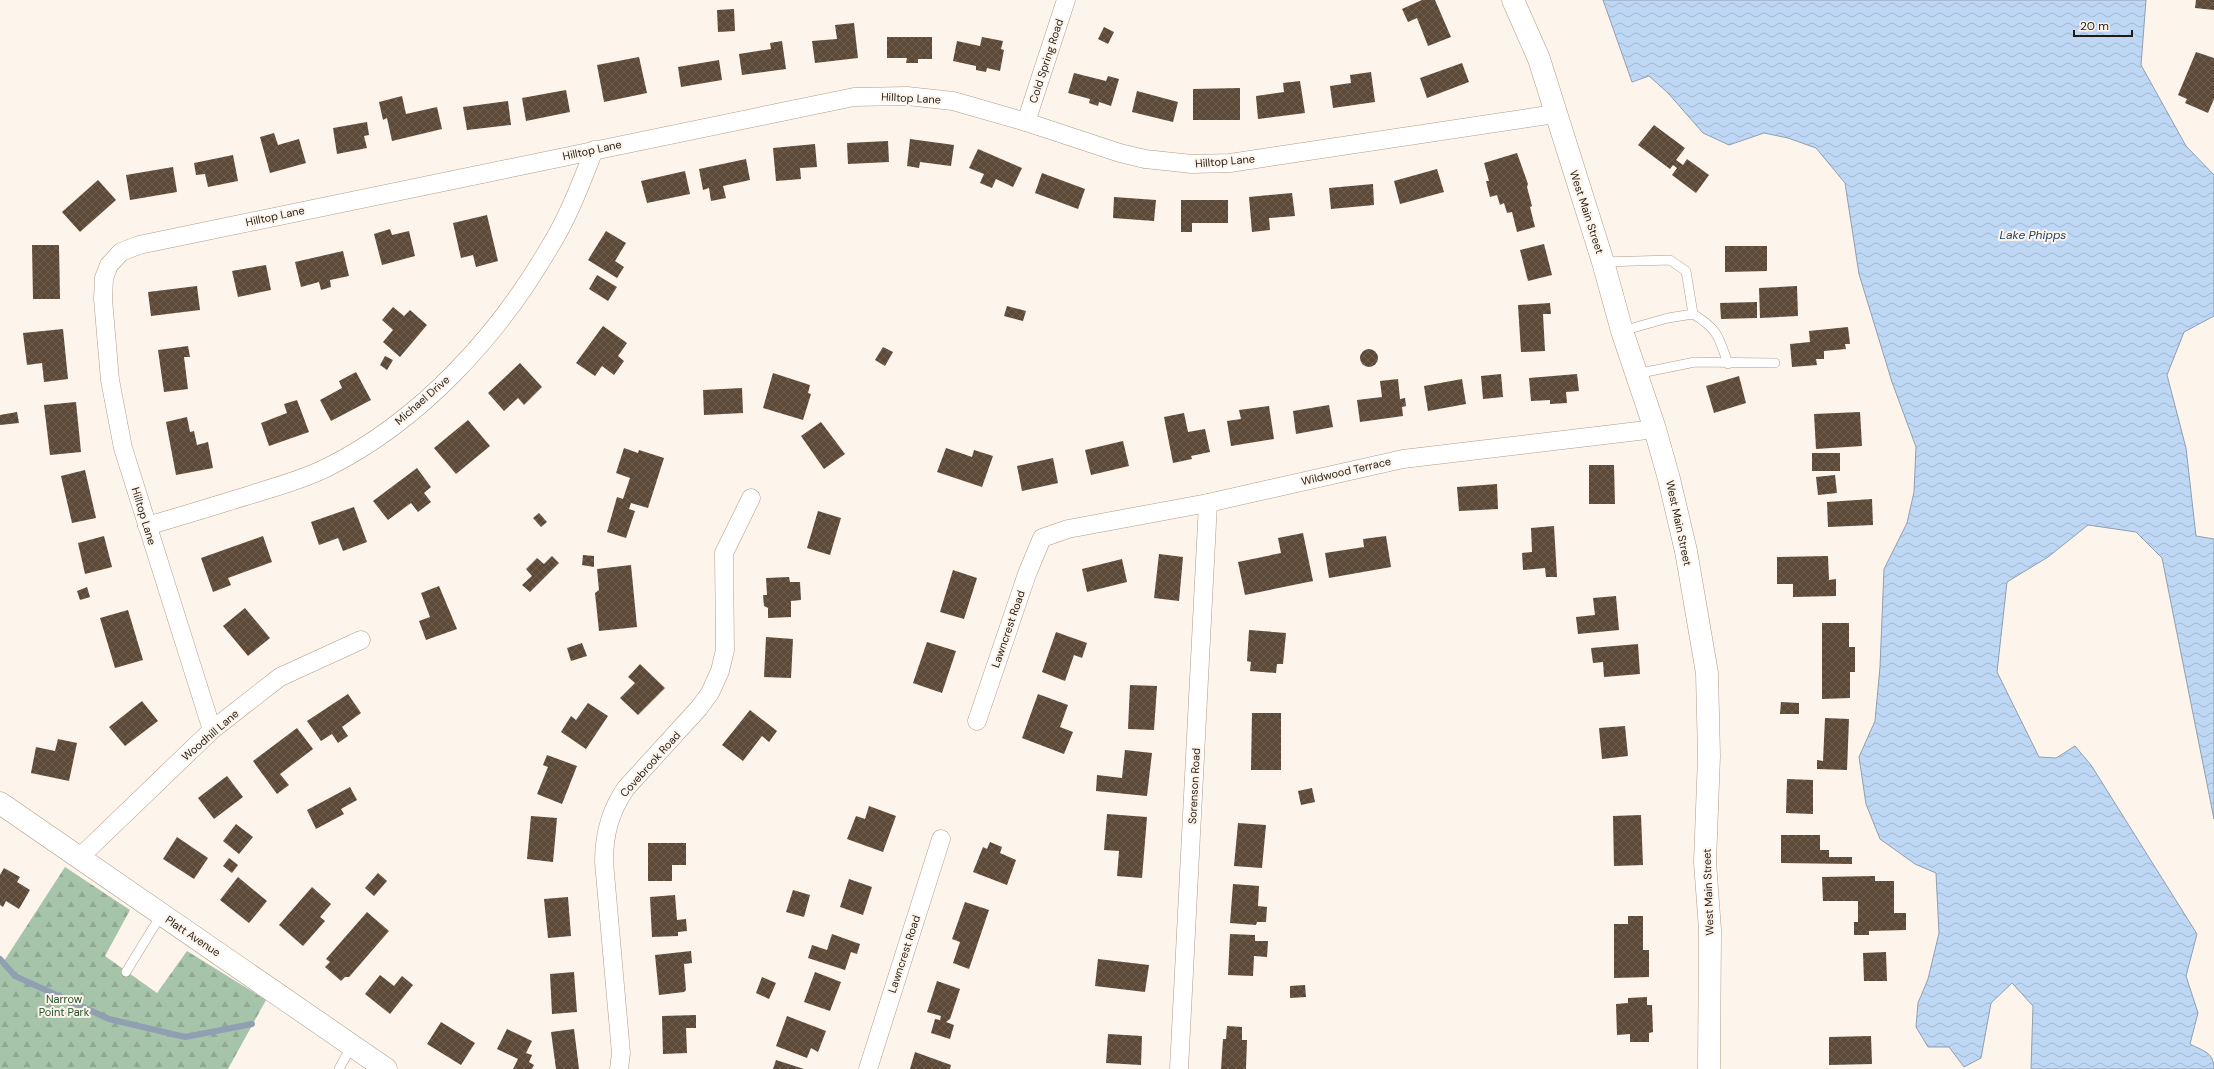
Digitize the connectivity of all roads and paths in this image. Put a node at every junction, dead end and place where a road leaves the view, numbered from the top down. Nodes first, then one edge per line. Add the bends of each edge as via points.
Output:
1 (1066, 0) edge
2 (1513, 0) edge
3 (1555, 114) junction
4 (1026, 122) junction
5 (594, 150) junction
6 (1603, 262) junction
7 (1693, 314) junction
8 (1622, 331) junction
9 (1728, 364) junction
10 (1775, 364) dead end
11 (1636, 374) junction
12 (1655, 429) junction
13 (751, 498) dead end
14 (1208, 503) junction
15 (146, 526) junction
16 (1042, 538) joint
17 (361, 640) dead end
18 (977, 721) dead end
19 (212, 730) junction
20 (0, 803) edge
21 (941, 839) dead end
22 (79, 858) junction
23 (161, 915) junction
24 (126, 972) dead end
25 (351, 1047) junction
26 (339, 1069) edge
27 (386, 1069) edge
28 (619, 1069) edge
29 (868, 1069) edge
30 (1179, 1069) edge
31 (1709, 1069) edge

1 - 4 street, Cold Spring Road
2 - 3 street, West Main Street via 1539,58
3 - 4 street, Hilltop Lane via 1230,163 1192,164 1167,163 1120,153
3 - 6 street, West Main Street
4 - 5 street, Hilltop Lane via 953,101 907,96 854,97
5 - 15 street, Michael Drive via 550,247 516,301 452,375 415,410 360,450 327,468
5 - 15 street, Hilltop Lane via 139,245 121,252 109,265 104,278 103,299 110,380 123,448
6 - 7 lane via 1670,260 1686,271
6 - 8 street, West Main Street
7 - 8 lane
7 - 9 lane via 1704,320 1718,334
8 - 11 street, West Main Street
9 - 10 lane
9 - 11 lane via 1695,362
11 - 12 street, West Main Street
12 - 14 street, Wildwood Terrace via 1403,458
12 - 31 street, West Main Street via 1686,551 1707,673 1709,756 1705,862 1710,930
13 - 28 street, Covebrook Road via 724,553 725,650 718,676 699,708 626,788 616,802 608,824 604,862 621,1053
14 - 16 street, Wildwood Terrace via 1068,529
14 - 30 street, Sorenson Road
15 - 19 street, Hilltop Lane
16 - 18 street, Lawncrest Road via 1027,574
17 - 19 street, Woodhill Lane via 280,677
19 - 22 street, Woodhill Lane
20 - 22 street, Platt Avenue
21 - 29 street, Lawncrest Road
22 - 23 street, Platt Avenue
23 - 24 lane
23 - 25 street, Platt Avenue
25 - 26 lane
25 - 27 street, Platt Avenue

